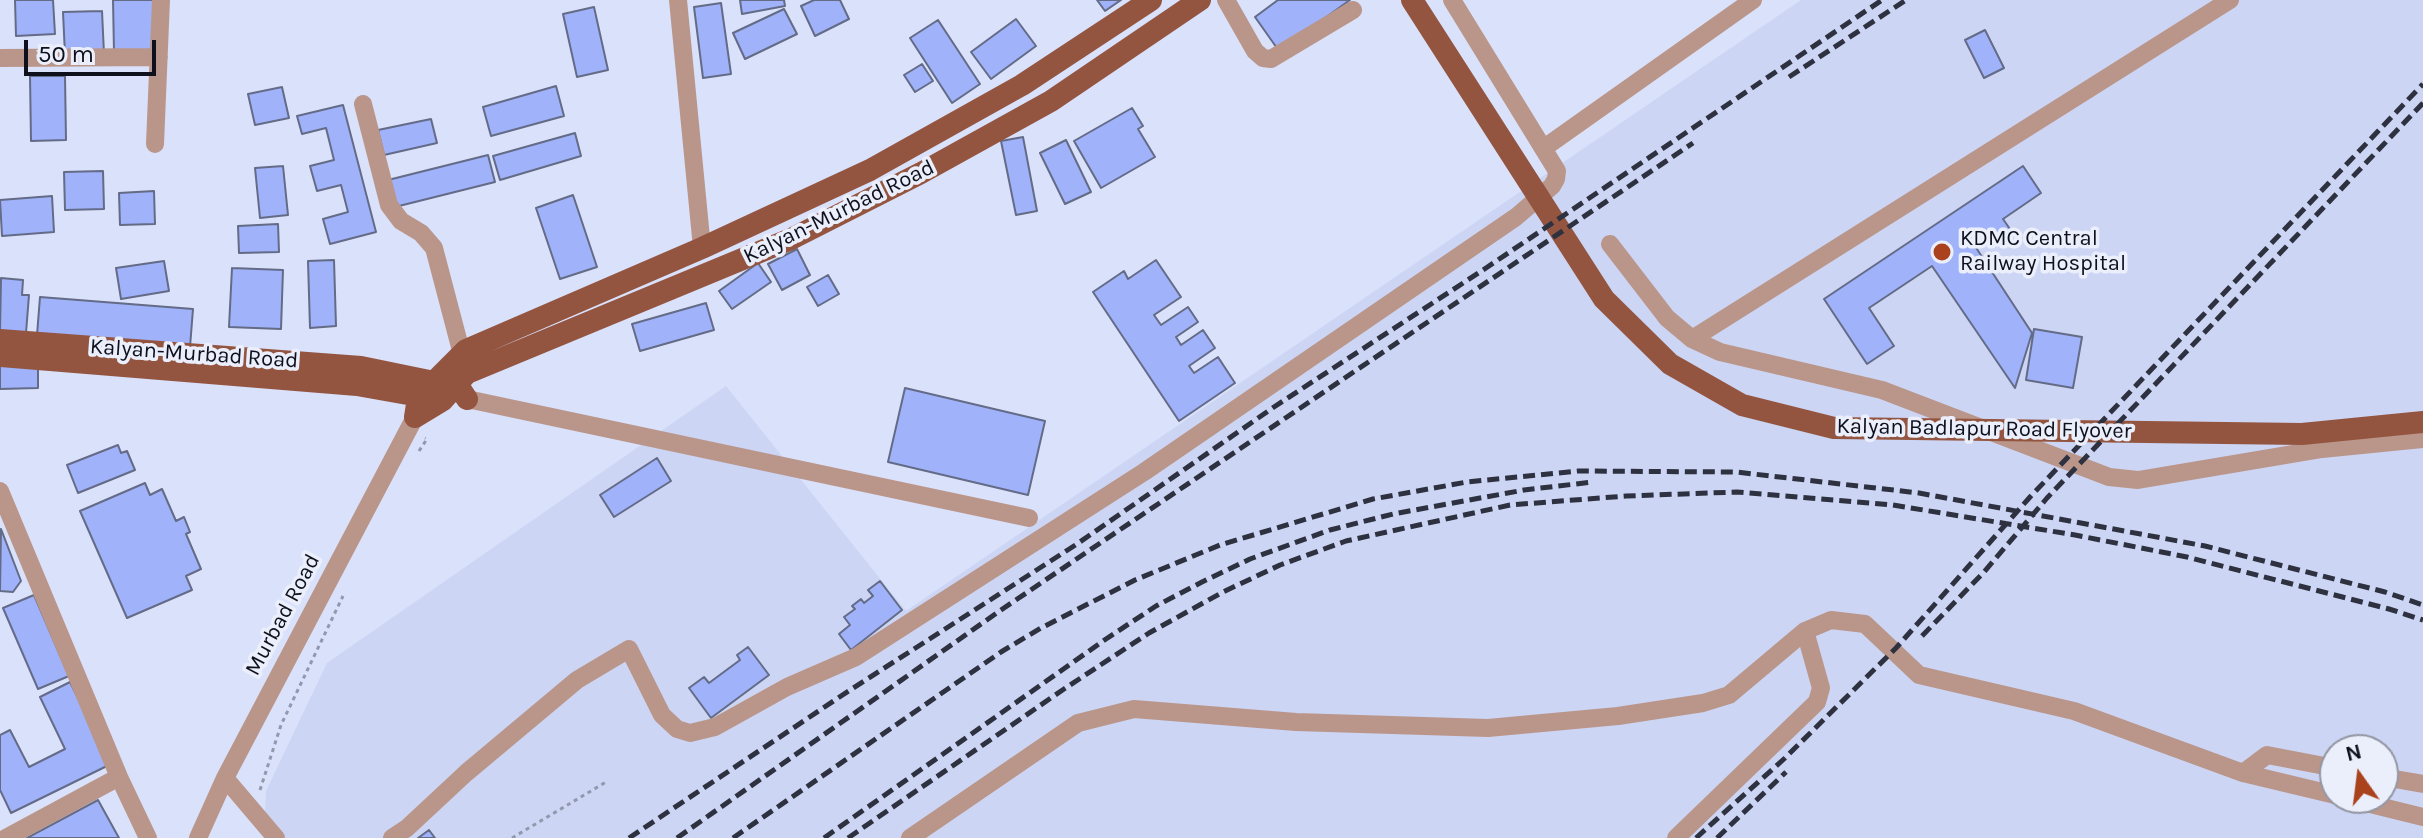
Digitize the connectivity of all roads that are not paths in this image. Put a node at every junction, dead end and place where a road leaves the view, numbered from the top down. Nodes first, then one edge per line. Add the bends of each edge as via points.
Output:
1 (161, 0) edge
2 (678, 0) edge
3 (1151, 0) edge
4 (1200, 0) edge
5 (1412, 0) edge
6 (1452, 0) edge
7 (1753, 0) edge
8 (2230, 0) edge
9 (1234, 3) edge
10 (1353, 10) dead end
11 (159, 57) junction
12 (0, 58) edge
13 (363, 104) dead end
14 (155, 144) dead end
15 (1544, 148) junction
16 (1610, 244) dead end
17 (702, 248) junction
18 (1692, 339) junction
19 (0, 340) edge
20 (86, 354) junction
21 (0, 356) edge
22 (446, 388) junction
23 (2423, 422) edge
24 (2423, 439) edge
25 (0, 491) edge
26 (5, 514) edge
27 (1029, 518) dead end
28 (1805, 631) junction
29 (2319, 765) edge
30 (2243, 773) junction
31 (119, 777) junction
32 (225, 778) junction
33 (2399, 780) edge
34 (2423, 784) edge
35 (2319, 791) edge
36 (2399, 811) edge
37 (2423, 817) edge
38 (6, 838) edge
39 (148, 838) edge
40 (198, 838) edge
41 (276, 838) edge
42 (392, 838) edge
43 (910, 838) edge
44 (1676, 838) edge

1 - 11 street
2 - 17 street
3 - 17 main road, Kalyan-Murbad Road via 961,122
4 - 22 main road, Kalyan-Murbad Road via 1051,101 921,173 791,239
5 - 23 main road, Kalyan Badlapur Road Flyover via 1604,299 1670,364 1742,405 1834,428 2302,434
6 - 15 street
7 - 15 street
8 - 18 street
9 - 10 street via 1255,51 1271,59
11 - 12 street
11 - 14 street
13 - 22 street via 389,205 434,248
15 - 42 street via 1556,179 1516,217 1144,472 856,657 715,727 690,733 662,715 629,649 577,680
16 - 18 street via 1667,318
17 - 22 main road, Kalyan-Murbad Road
18 - 24 street via 1720,352 1882,390 2109,477 2138,480 2322,449
19 - 20 main road, Kalyan-Murbad Road
20 - 21 main road, Kalyan-Murbad Road
20 - 22 main road, Kalyan-Murbad Road via 302,371 357,385
22 - 27 street
22 - 32 street, Murbad Road
25 - 26 street
26 - 31 street
28 - 30 street via 1831,620 1865,624 1919,675 2074,711
28 - 43 street via 1729,695 1618,716 1488,728 1296,722 1134,709 1078,723
28 - 44 street via 1821,688 1817,702
29 - 30 street via 2267,755
30 - 35 street
31 - 38 street
31 - 39 street
32 - 40 street, Murbad Road
32 - 41 street
33 - 34 street
36 - 37 street

